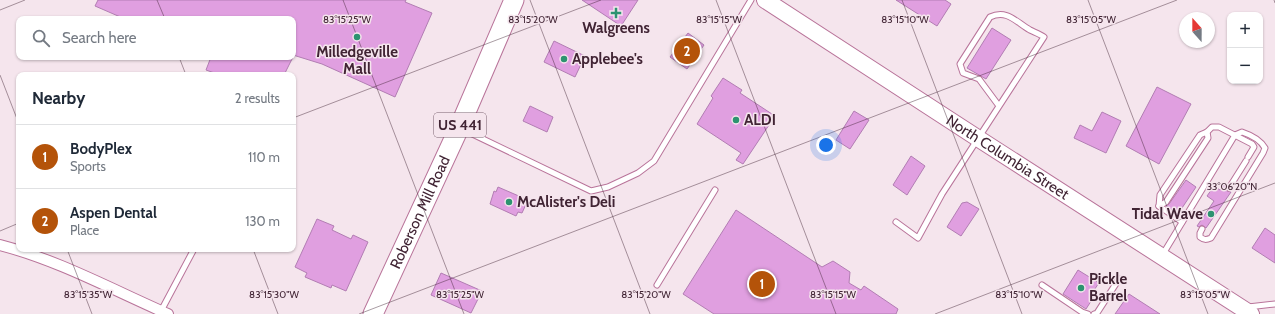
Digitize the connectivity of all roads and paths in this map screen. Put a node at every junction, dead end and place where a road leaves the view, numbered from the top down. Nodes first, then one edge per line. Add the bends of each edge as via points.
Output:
1 (514, 0) edge
2 (751, 0) edge
3 (765, 0) edge
4 (999, 106) junction
5 (459, 128) junction
6 (1207, 132) junction
7 (1235, 135) junction
8 (979, 139) junction
9 (1229, 188) dead end
10 (715, 190) dead end
11 (1159, 206) junction
12 (896, 222) dead end
13 (1182, 222) junction
14 (1202, 229) dead end
15 (0, 245) edge
16 (16, 249) edge
17 (24, 252) edge
18 (193, 252) edge
19 (1161, 256) junction
20 (1119, 279) dead end
21 (657, 285) dead end
22 (1042, 285) dead end
23 (1275, 304) edge
24 (1247, 311) edge
25 (165, 313) edge
26 (373, 314) edge
27 (1088, 314) edge
28 (1094, 314) edge

1 - 5 highway, Roberson Mill Road / US 441
2 - 5 lane via 654,161 638,173 608,187 591,191
3 - 8 main road, North Columbia Street
4 - 4 lane via 1044,36 1006,15 997,14 990,17 960,64 960,69 979,80
4 - 8 lane
5 - 26 highway, Roberson Mill Road / US 441
6 - 7 lane via 1212,127 1219,127
6 - 11 lane via 1208,138 1166,202
6 - 11 lane via 1200,135 1160,195
7 - 9 lane via 1254,145 1254,149
7 - 13 lane
7 - 14 lane via 1242,132 1249,134 1265,148 1211,238 1208,240 1200,237
8 - 12 lane via 942,194 918,238
8 - 19 main road, North Columbia Street
10 - 21 lane
11 - 13 lane
13 - 19 lane
15 - 16 street
17 - 25 street via 62,266
18 - 25 lane
19 - 24 main road, North Columbia Street
20 - 28 lane
22 - 27 lane
23 - 24 lane

